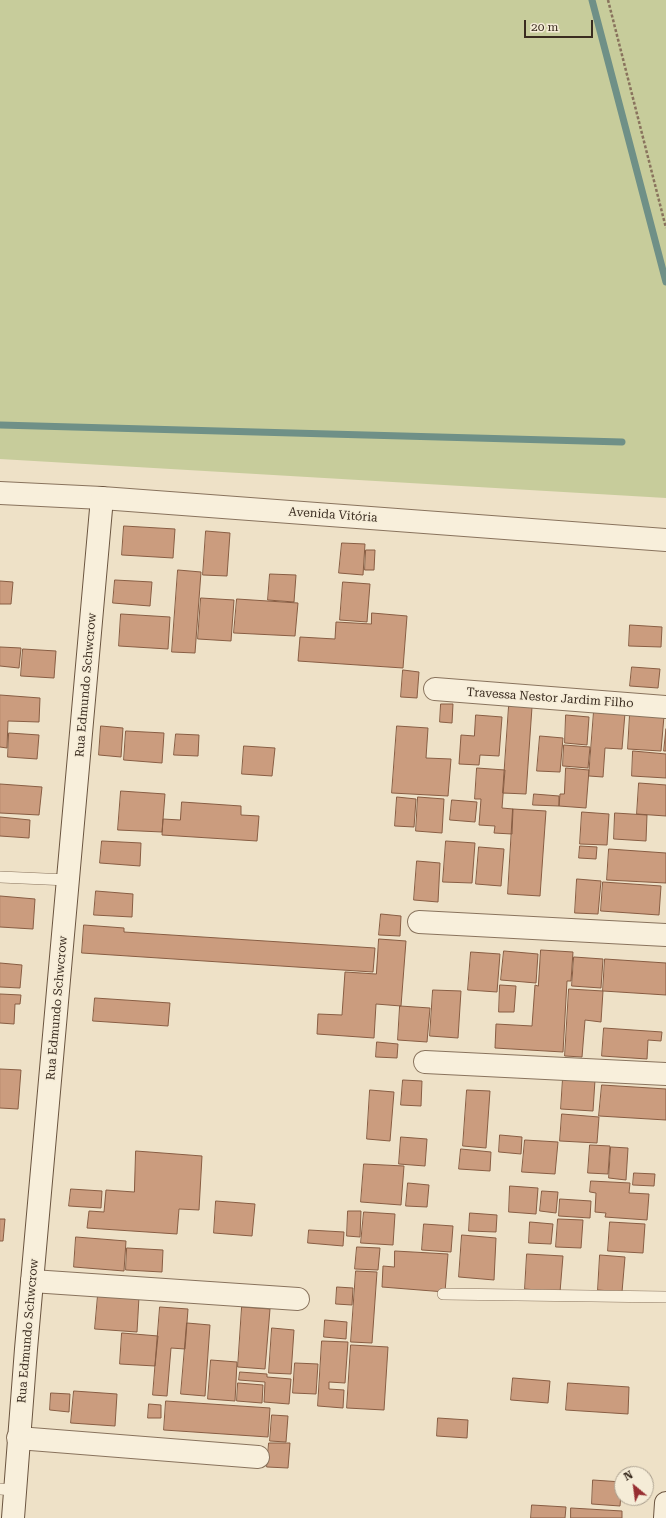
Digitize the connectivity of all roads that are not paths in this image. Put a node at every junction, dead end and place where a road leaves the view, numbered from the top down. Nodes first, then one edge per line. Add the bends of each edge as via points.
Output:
1 (0, 493) edge
2 (102, 498) junction
3 (666, 540) edge
4 (435, 690) dead end
5 (666, 707) edge
6 (0, 877) edge
7 (68, 880) junction
8 (418, 922) dead end
9 (666, 935) edge
10 (425, 1062) dead end
11 (666, 1074) edge
12 (32, 1281) junction
13 (443, 1294) dead end
14 (666, 1297) edge
15 (298, 1299) dead end
16 (18, 1438) junction
17 (258, 1457) dead end
18 (7, 1490) edge
19 (666, 1503) edge
20 (13, 1518) edge
21 (665, 1518) edge

1 - 2 street, Avenida Vitória
2 - 3 street, Avenida Vitória
2 - 7 street, Rua Edmundo Schwcrow
4 - 5 street, Travessa Nestor Jardim Filho
6 - 7 lane
7 - 12 street, Rua Edmundo Schwcrow
8 - 9 street
10 - 11 street
12 - 15 street
12 - 16 street, Rua Edmundo Schwcrow
13 - 14 lane
16 - 17 street
16 - 18 street, Rua Edmundo Schwcrow
18 - 20 street, Rua Edmundo Schwcrow
19 - 21 street

